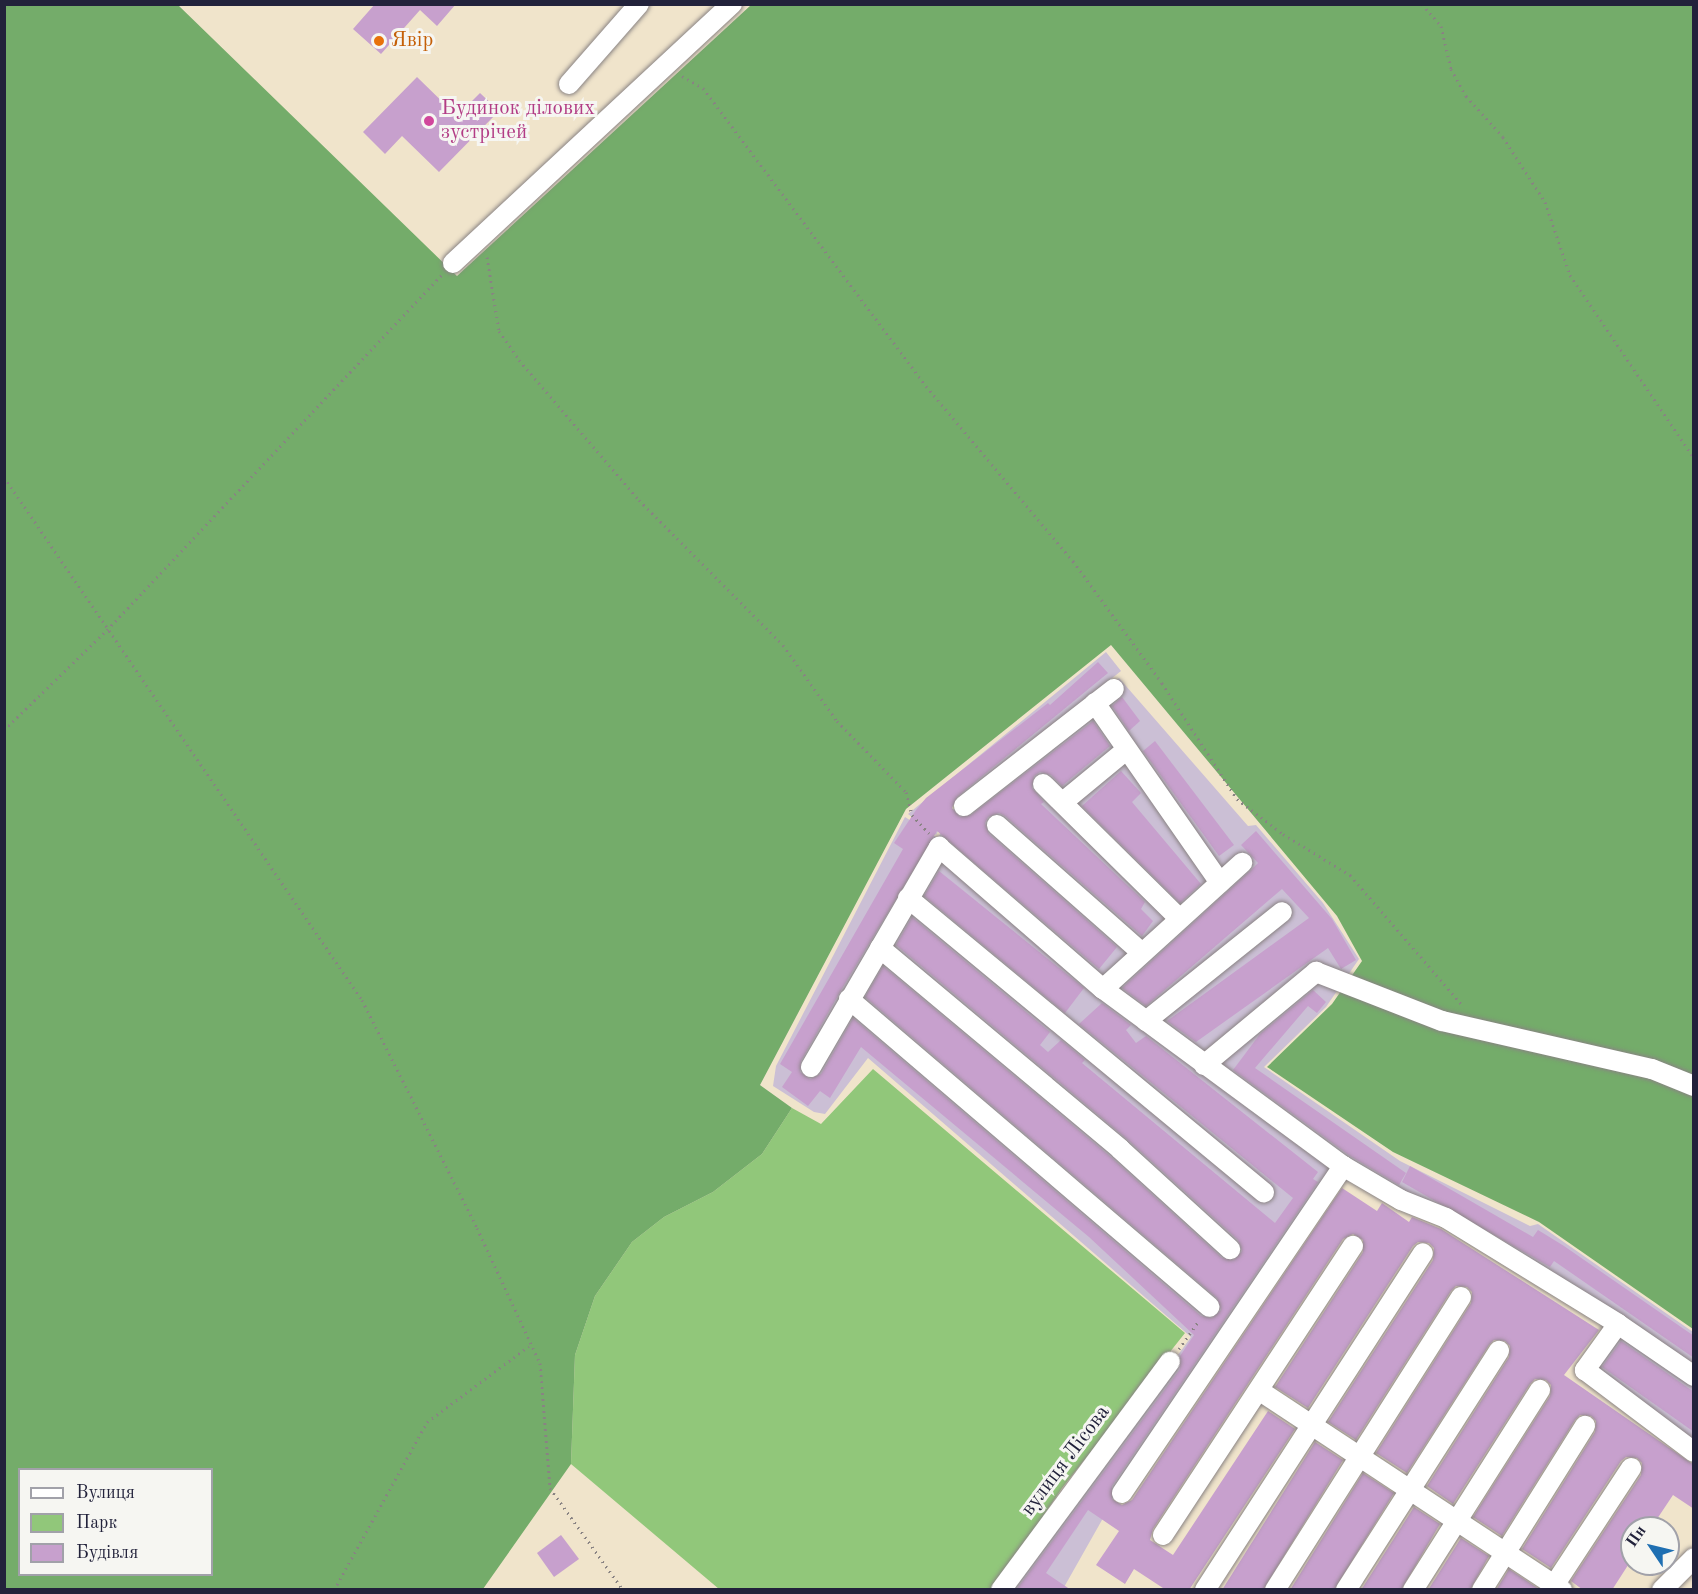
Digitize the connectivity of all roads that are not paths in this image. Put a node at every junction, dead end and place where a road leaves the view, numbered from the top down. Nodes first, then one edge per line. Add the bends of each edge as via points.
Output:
1 (639, 4) edge
2 (732, 4) edge
3 (569, 84) dead end
4 (453, 263) road end
5 (1114, 689) dead end
6 (1095, 703) junction
7 (1126, 750) junction
8 (1043, 784) dead end
9 (1063, 802) junction
10 (964, 806) dead end
11 (997, 825) dead end
12 (1242, 863) dead end
13 (1220, 882) junction
14 (908, 898) junction
15 (1282, 912) dead end
16 (1180, 919) junction
17 (880, 948) junction
18 (1142, 953) junction
19 (1102, 989) junction
20 (849, 999) junction
21 (1146, 1021) junction
22 (1203, 1065) junction
23 (811, 1067) dead end
24 (1694, 1086) edge
25 (1343, 1166) junction
26 (1264, 1193) dead end
27 (1353, 1246) dead end
28 (1230, 1248) dead end
29 (1423, 1252) dead end
30 (1461, 1297) dead end
31 (1209, 1306) road end
32 (1618, 1324) junction
33 (1499, 1351) dead end
34 (1170, 1362) road end
35 (1694, 1376) edge
36 (1540, 1390) dead end
37 (1260, 1391) junction
38 (1585, 1426) dead end
39 (1310, 1427) junction
40 (1694, 1452) edge
41 (1360, 1458) junction
42 (1631, 1468) dead end
43 (1410, 1490) junction
44 (1122, 1493) dead end
45 (1458, 1520) junction
46 (1163, 1535) dead end
47 (1506, 1552) junction
48 (1689, 1562) edge
49 (1556, 1588) edge
50 (1002, 1590) edge
51 (1204, 1590) edge
52 (1275, 1590) edge
53 (1346, 1590) edge
54 (1413, 1590) edge
55 (1482, 1590) edge
56 (1662, 1590) edge
57 (1681, 1590) edge

1 - 3 street
2 - 4 street
5 - 6 street
6 - 7 street
6 - 10 street
7 - 9 street
7 - 13 street
8 - 9 street
9 - 16 street
11 - 18 street
12 - 13 street
13 - 16 street
14 - 17 street
14 - 19 street via 939,847
14 - 26 street
15 - 21 street
16 - 18 street
17 - 20 street
17 - 28 street via 1120,1149
18 - 19 street
19 - 21 street
20 - 23 street
20 - 31 street
21 - 22 street
22 - 24 street via 1316,972 1442,1021 1652,1069
22 - 25 street
25 - 32 street via 1401,1200 1446,1218
25 - 44 street
27 - 37 street
29 - 39 street
30 - 41 street
32 - 35 street
32 - 40 street via 1585,1370
33 - 43 street
34 - 50 street, вулиця Лісова
36 - 45 street
37 - 39 street
37 - 46 street
38 - 47 street
39 - 41 street
39 - 51 street
41 - 43 street
41 - 52 street
42 - 49 street
43 - 45 street
43 - 53 street
45 - 47 street
45 - 54 street
47 - 49 street
47 - 55 street
48 - 56 street
48 - 57 street

